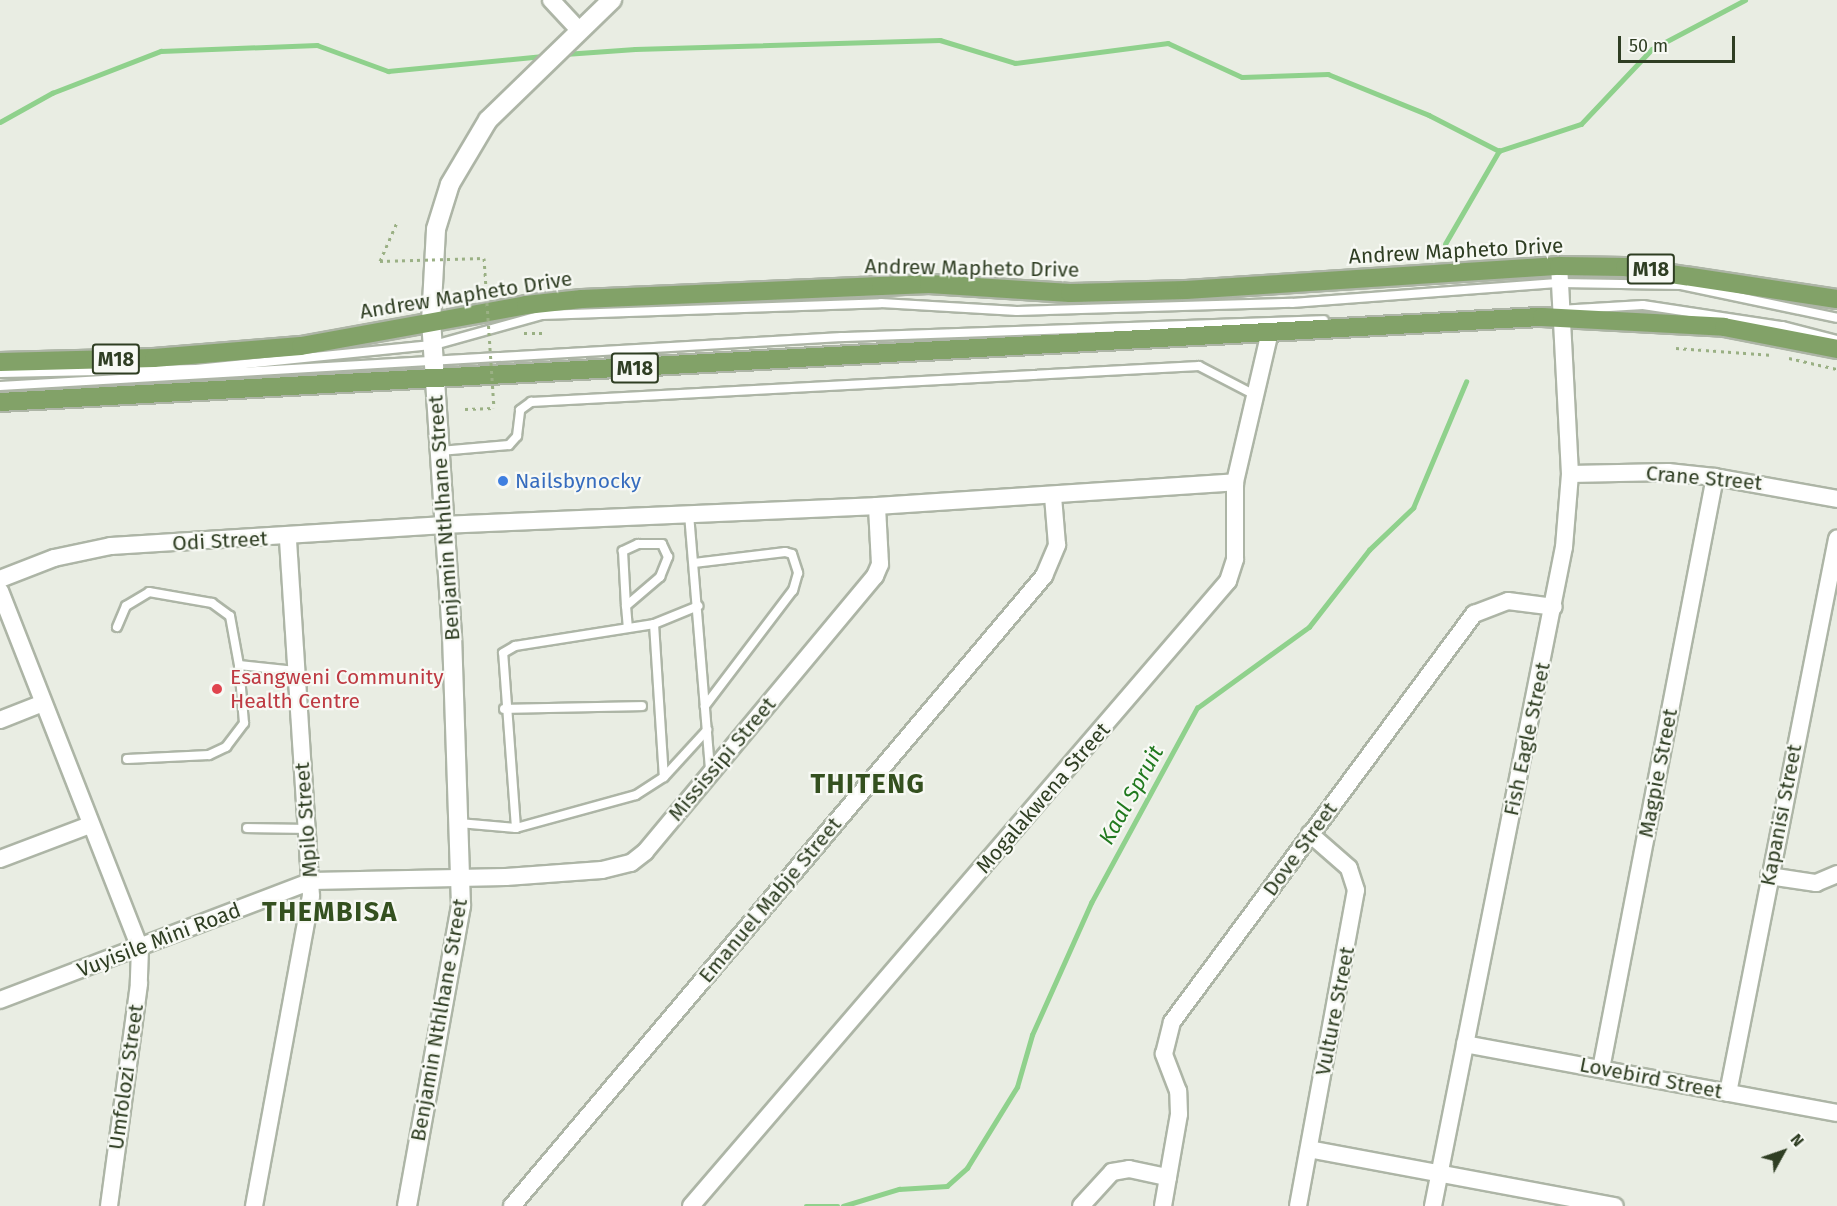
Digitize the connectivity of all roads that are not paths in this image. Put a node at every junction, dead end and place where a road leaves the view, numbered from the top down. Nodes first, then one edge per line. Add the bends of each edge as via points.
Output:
1 (551, 0) edge
2 (612, 0) edge
3 (576, 33) junction
4 (1560, 274) junction
5 (1837, 299) edge
6 (1562, 313) junction
7 (1837, 318) edge
8 (1430, 320) junction
9 (432, 322) junction
10 (1270, 333) junction
11 (1837, 340) edge
12 (1837, 349) edge
13 (0, 362) edge
14 (434, 362) junction
15 (0, 373) edge
16 (0, 386) edge
17 (1255, 394) junction
18 (0, 402) edge
19 (440, 451) junction
20 (1570, 474) junction
21 (1715, 477) junction
22 (1234, 482) junction
23 (1053, 496) junction
24 (1837, 499) edge
25 (877, 506) junction
26 (689, 514) junction
27 (444, 525) junction
28 (288, 537) junction
29 (1837, 538) edge
30 (694, 563) junction
31 (0, 579) edge
32 (0, 591) edge
33 (626, 606) junction
34 (698, 606) junction
35 (1554, 607) junction
36 (654, 624) junction
37 (117, 627) dead end
38 (628, 628) junction
39 (239, 665) junction
40 (296, 671) junction
41 (43, 703) junction
42 (642, 706) dead end
43 (705, 706) junction
44 (504, 709) junction
45 (0, 720) edge
46 (707, 730) junction
47 (127, 759) dead end
48 (711, 773) junction
49 (664, 777) junction
50 (459, 824) junction
51 (90, 825) junction
52 (247, 828) dead end
53 (516, 828) junction
54 (307, 829) junction
55 (1310, 834) junction
56 (0, 860) edge
57 (1837, 874) edge
58 (461, 876) junction
59 (1769, 876) junction
60 (311, 881) junction
61 (140, 948) junction
62 (0, 1000) edge
63 (1465, 1044) junction
64 (1600, 1069) junction
65 (1728, 1093) junction
66 (1837, 1113) edge
67 (1309, 1149) junction
68 (1440, 1173) junction
69 (1168, 1177) junction
70 (109, 1206) edge
71 (254, 1206) edge
72 (407, 1206) edge
73 (512, 1206) edge
74 (691, 1206) edge
75 (1081, 1206) edge
76 (1163, 1206) edge
77 (1298, 1206) edge
78 (1433, 1206) edge
79 (1615, 1206) edge

1 - 3 street
2 - 3 street, Benjamin Nthlhane Street
3 - 9 street, Benjamin Nthlhane Street via 513,93 468,148 442,205 436,229
4 - 5 main road, Andrew Mapheto Drive / M18 via 1672,271
4 - 6 street, Fish Eagle Street
4 - 7 lane via 1681,285
4 - 9 main road, Andrew Mapheto Drive / M18 via 1464,272 1186,290 1029,293 929,285 582,299
4 - 14 lane via 1473,290 1292,303 1017,311 881,303 542,315
6 - 8 main road, M18
6 - 11 lane via 1643,305 1782,326
6 - 12 main road, M18 via 1724,327
6 - 20 street, Fish Eagle Street
8 - 10 main road, M18
8 - 14 lane via 842,337
9 - 13 main road, Andrew Mapheto Drive / M18 via 301,346 154,358
9 - 14 street, Benjamin Nthlhane Street
10 - 14 main road, M18
10 - 17 street, Mogalakwena Street
14 - 15 lane
14 - 16 lane
14 - 18 main road, M18
14 - 19 street, Benjamin Nthlhane Street
17 - 19 lane via 1213,370 1198,366 531,402 520,411 517,436 509,445
17 - 22 street, Mogalakwena Street
19 - 27 street, Benjamin Nthlhane Street
20 - 21 street, Crane Street via 1668,472
20 - 35 street, Fish Eagle Street
21 - 24 street, Crane Street
21 - 64 street, Magpie Street
22 - 23 street, Odi Street
22 - 74 street, Mogalakwena Street via 1235,559 1222,589
23 - 25 street, Odi Street
23 - 73 street, Emanuel Mabje Street via 1056,553 1044,576
25 - 26 street, Odi Street
25 - 48 street, Mississipi Street via 880,564 875,576
26 - 27 street, Odi Street
26 - 30 lane
27 - 28 street, Odi Street
27 - 50 street, Benjamin Nthlhane Street
28 - 31 street, Odi Street via 111,546 54,558
28 - 40 street, Mpilo Street
29 - 59 street, Kapanisi Street
30 - 34 lane
30 - 43 lane via 784,552 792,554 798,573 793,591
32 - 41 street
33 - 33 lane via 623,551 638,543 662,544 668,557 660,577
33 - 38 lane
34 - 36 lane
34 - 43 lane
35 - 55 street, Dove Street via 1508,601 1474,614
35 - 63 street, Fish Eagle Street
36 - 38 lane
36 - 49 lane
37 - 39 lane via 126,606 149,592 212,603 230,616
38 - 44 lane via 507,648 501,659
39 - 40 lane
39 - 47 lane via 244,723 226,747 209,755
40 - 54 street, Mpilo Street
41 - 45 street
41 - 51 street
42 - 44 lane
43 - 46 lane
44 - 53 lane
46 - 48 lane
46 - 49 lane
48 - 58 street, Mississipi Street via 631,863 554,874
49 - 53 lane via 636,795
50 - 53 lane
50 - 58 street, Benjamin Nthlhane Street
51 - 56 street
51 - 61 street
52 - 54 lane
54 - 60 street, Mpilo Street
55 - 67 street, Vulture Street via 1349,868 1356,890
55 - 69 street, Dove Street via 1192,993 1167,1034 1164,1054 1180,1101
57 - 59 street via 1816,883
58 - 60 street, Vuyisile Mini Road
58 - 72 street, Benjamin Nthlhane Street via 452,965
59 - 65 street, Kapanisi Street
60 - 61 street, Vuyisile Mini Road
60 - 71 street, Mpilo Street via 310,913
61 - 62 street, Vuyisile Mini Road
61 - 70 street, Umfolozi Street via 139,984
63 - 64 street, Lovebird Street
63 - 68 street, Fish Eagle Street
64 - 65 street, Lovebird Street
65 - 66 street, Lovebird Street
67 - 68 street
67 - 77 street, Vulture Street
68 - 78 street, Fish Eagle Street
68 - 79 street
69 - 75 street via 1129,1169 1112,1173
69 - 76 street, Dove Street

